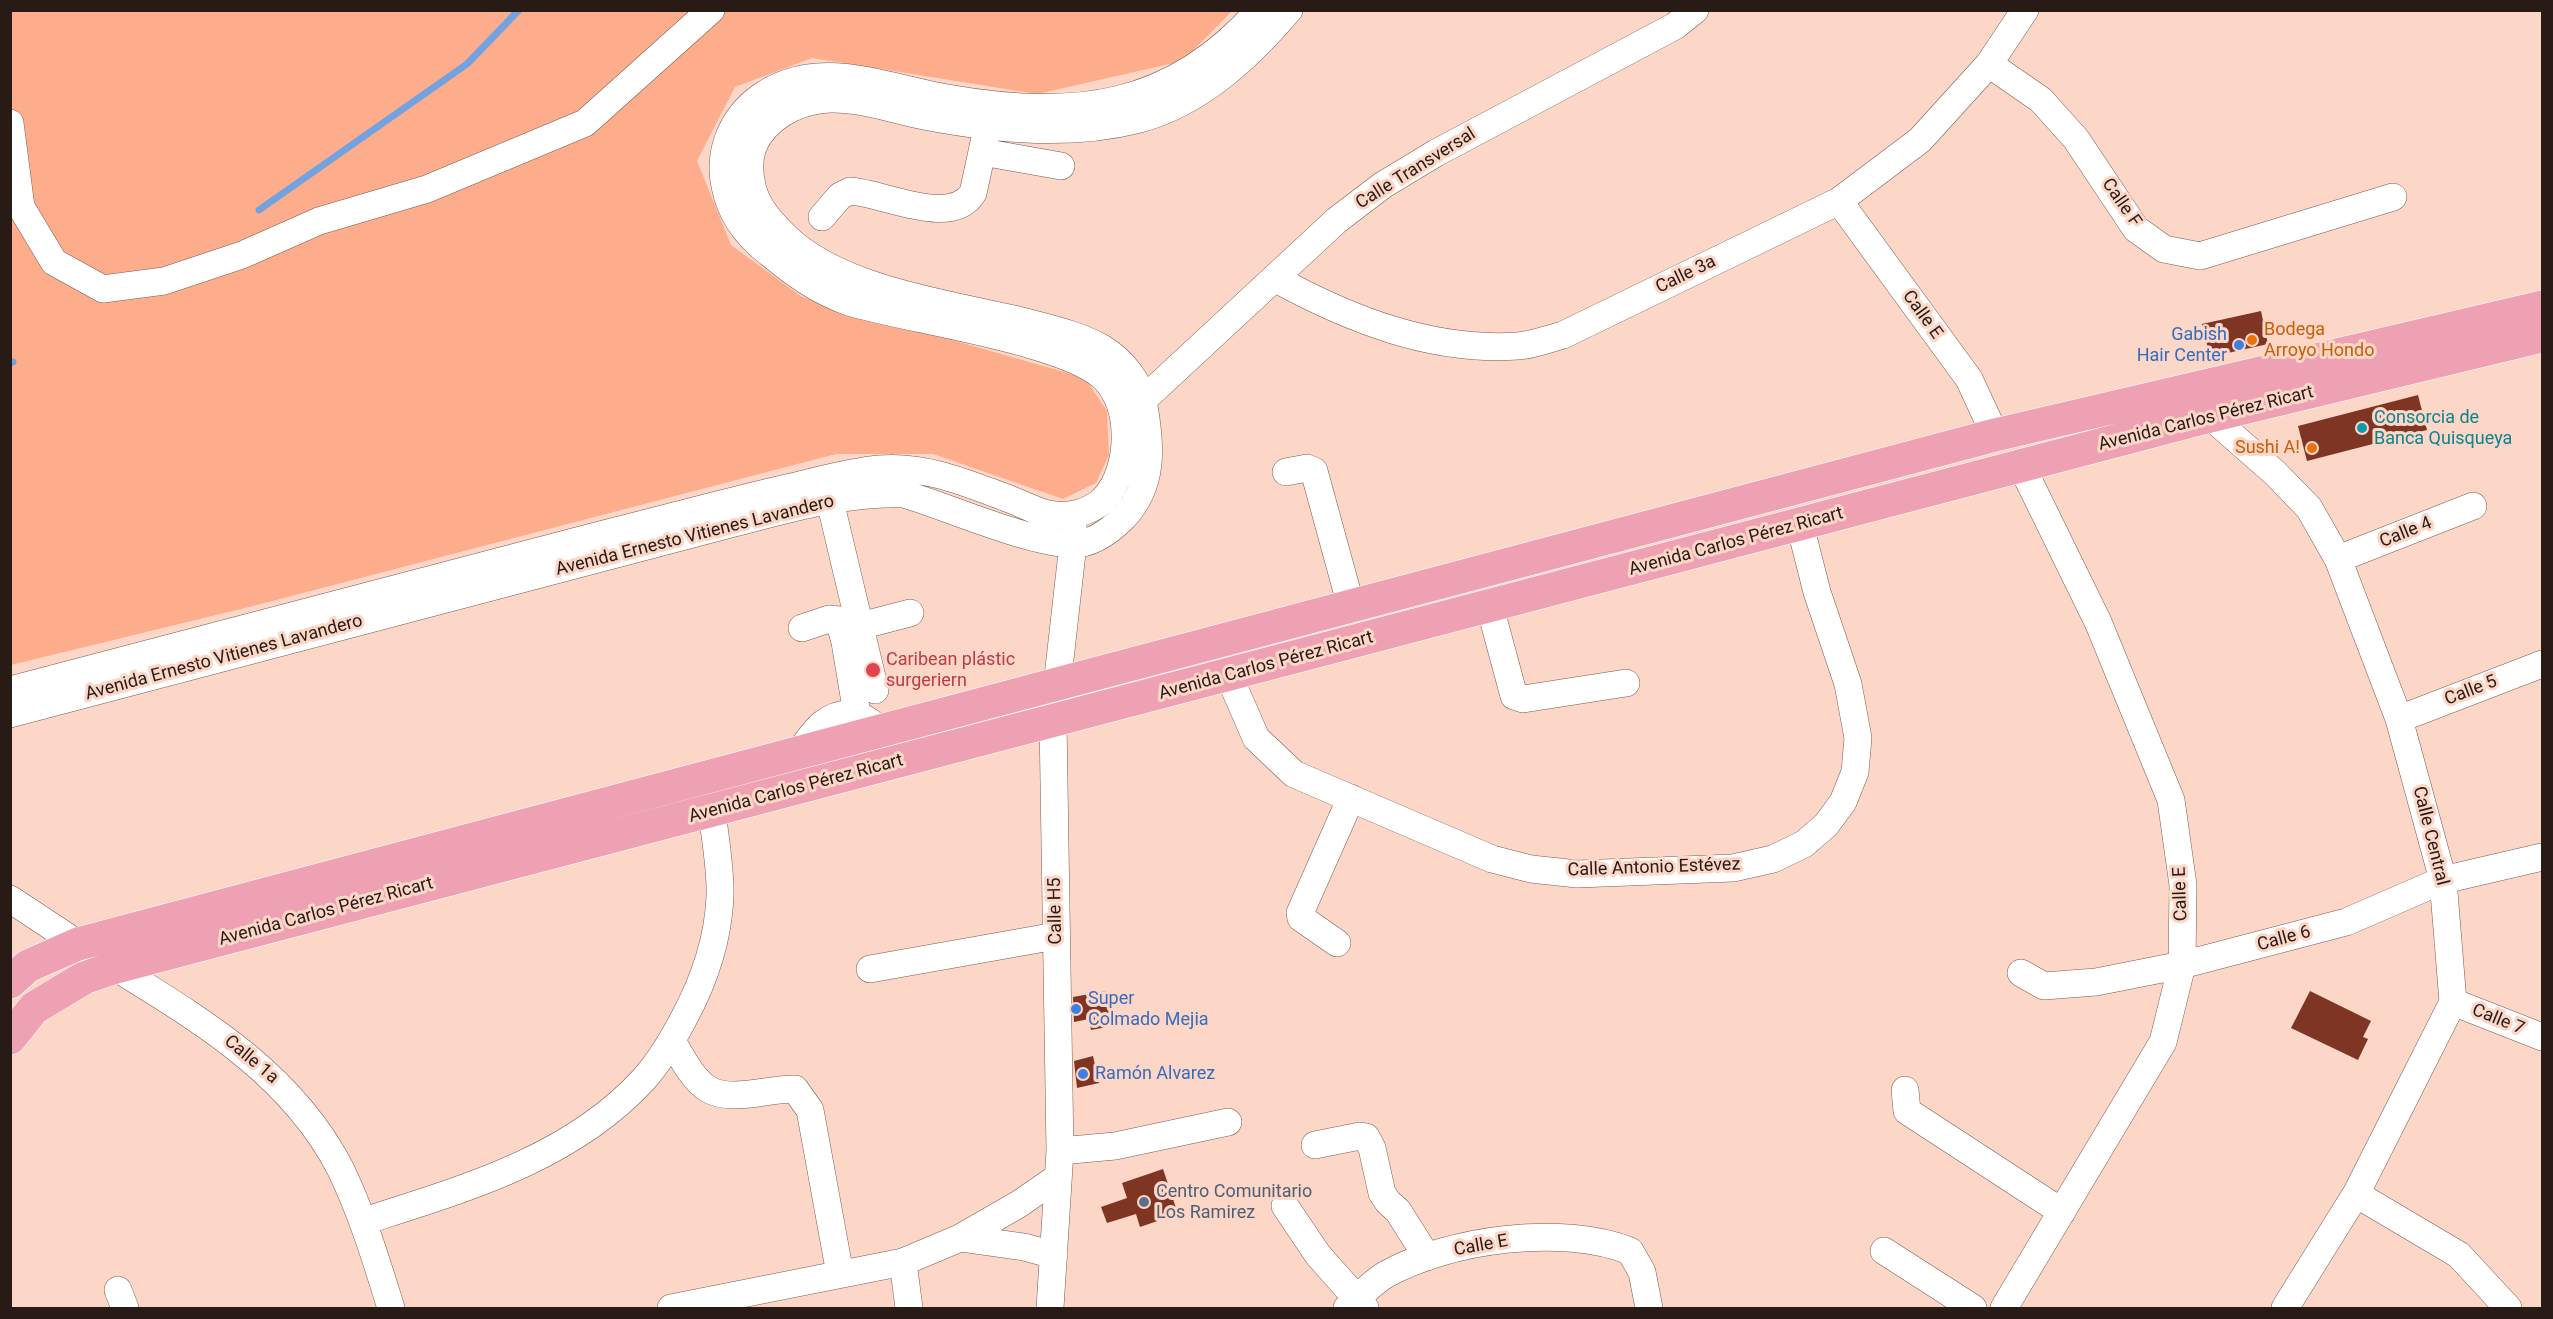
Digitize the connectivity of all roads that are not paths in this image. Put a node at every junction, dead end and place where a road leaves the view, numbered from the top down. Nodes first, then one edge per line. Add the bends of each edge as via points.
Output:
1 (711, 10) edge
2 (1259, 10) edge
3 (1289, 10) edge
4 (1695, 10) edge
5 (2025, 10) edge
6 (1989, 64) junction
7 (10, 123) edge
8 (988, 124) junction
9 (982, 152) junction
10 (1061, 166) dead end
11 (2393, 197) dead end
12 (1839, 201) junction
13 (822, 217) dead end
14 (1276, 279) junction
15 (2542, 307) edge
16 (2542, 336) edge
17 (1099, 359) junction
18 (1143, 400) junction
19 (2205, 402) junction
20 (1995, 435) junction
21 (2022, 467) junction
22 (1286, 472) dead end
23 (830, 501) junction
24 (2473, 506) dead end
25 (1072, 515) junction
26 (1800, 525) junction
27 (1073, 544) junction
28 (2338, 560) junction
29 (1352, 606) junction
30 (1491, 607) junction
31 (910, 613) dead end
32 (860, 626) junction
33 (802, 628) dead end
34 (2542, 664) edge
35 (1229, 676) junction
36 (1058, 683) junction
37 (1626, 683) dead end
38 (10, 690) edge
39 (876, 690) dead end
40 (10, 714) edge
41 (2399, 719) junction
42 (1053, 721) junction
43 (868, 722) junction
44 (1351, 798) junction
45 (712, 811) junction
46 (2542, 857) edge
47 (2443, 880) junction
48 (10, 898) edge
49 (1056, 936) junction
50 (1337, 943) dead end
51 (78, 944) junction
52 (2182, 965) junction
53 (116, 967) junction
54 (870, 969) dead end
55 (2021, 973) dead end
56 (10, 982) edge
57 (2453, 1002) junction
58 (2542, 1037) edge
59 (10, 1038) edge
60 (672, 1041) junction
61 (1905, 1090) dead end
62 (1228, 1122) dead end
63 (1315, 1145) dead end
64 (1059, 1164) junction
65 (2356, 1194) junction
66 (1285, 1206) dead end
67 (2062, 1212) junction
68 (364, 1221) junction
69 (960, 1238) junction
70 (1884, 1251) dead end
71 (1054, 1256) junction
72 (1427, 1257) junction
73 (903, 1262) junction
74 (840, 1274) junction
75 (1356, 1305) edge
76 (391, 1308) edge
77 (671, 1308) edge
78 (909, 1308) edge
79 (1050, 1308) edge
80 (1649, 1308) edge
81 (1973, 1308) edge
82 (2004, 1308) edge
83 (2285, 1308) edge
84 (2508, 1308) edge

1 - 7 street via 585,123 427,189 319,222 242,255 164,281 103,288 54,262 21,207
2 - 17 street, Avenida Ernesto Vitienes Lavandero via 1218,52 1179,78 1142,94 1077,106 1005,105 950,99 857,78 804,78 778,87 753,103 735,124 723,149 722,175 728,200 740,223 757,244 820,290 844,300 1061,354
3 - 8 street, Avenida Ernesto Vitienes Lavandero via 1238,64 1190,98 1165,110 1084,128
4 - 14 street, Calle Transversal via 1675,26 1383,185 1336,220
5 - 6 street, Calle 3a
6 - 11 street, Calle F via 2041,100 2076,139 2136,229 2164,249 2200,256
6 - 12 street, Calle 3a via 1920,140
8 - 9 street
8 - 17 street, Avenida Ernesto Vitienes Lavandero via 852,101 831,99 796,105 762,130 753,145 749,163 751,184 758,204 773,225 819,262 886,288 1058,330
9 - 10 street
9 - 13 street via 973,193 956,208 926,207 850,192 840,196
12 - 14 street, Calle 3a via 1563,335 1520,346 1481,346 1386,328 1326,306
12 - 20 street, Calle E via 1969,380
14 - 18 street, Calle Transversal
15 - 19 main road, Avenida Carlos Pérez Ricart
16 - 19 main road, Avenida Carlos Pérez Ricart
17 - 18 street, Avenida Ernesto Vitienes Lavandero via 1134,379
17 - 25 street, Avenida Ernesto Vitienes Lavandero via 1123,411 1124,450 1112,489 1099,504
18 - 27 street, Avenida Ernesto Vitienes Lavandero via 1149,463 1144,487 1136,503 1106,533
19 - 20 main road, Avenida Carlos Pérez Ricart
19 - 21 main road, Avenida Carlos Pérez Ricart
19 - 28 street, Calle Central via 2309,508
20 - 29 main road, Avenida Carlos Pérez Ricart
21 - 26 main road, Avenida Carlos Pérez Ricart
21 - 52 street, Calle E via 2098,622 2170,800 2183,885
22 - 29 street via 1307,468 1314,471
23 - 27 street, Avenida Ernesto Vitienes Lavandero via 904,494 1025,534
23 - 32 street
23 - 40 street, Avenida Ernesto Vitienes Lavandero
24 - 28 street, Calle 4
25 - 27 street, Calle H5
25 - 38 street, Avenida Ernesto Vitienes Lavandero via 1047,514 962,481 924,471 870,470 718,504
26 - 30 main road, Avenida Carlos Pérez Ricart
26 - 44 street, Calle Antonio Estévez via 1817,592 1848,684 1858,738 1856,772 1843,802 1826,825 1804,844 1773,859 1733,868 1577,874 1492,859
27 - 36 street, Calle H5
28 - 41 street, Calle Central
29 - 36 main road, Avenida Carlos Pérez Ricart
30 - 35 main road, Avenida Carlos Pérez Ricart
30 - 37 street via 1514,696 1523,699
31 - 32 street
32 - 39 street
33 - 43 street via 829,619 839,620
34 - 41 street, Calle 5
35 - 42 main road, Avenida Carlos Pérez Ricart
35 - 44 street, Calle Antonio Estévez via 1256,738 1273,756 1294,774
36 - 42 street, Calle H5
36 - 43 main road, Avenida Carlos Pérez Ricart
41 - 47 street, Calle Central
42 - 45 main road, Avenida Carlos Pérez Ricart
42 - 49 street, Calle H5
43 - 51 main road, Avenida Carlos Pérez Ricart via 799,753
44 - 50 street via 1299,913
45 - 53 main road, Avenida Carlos Pérez Ricart
45 - 60 street via 719,878 711,955 698,993
46 - 47 street, Calle 6
47 - 52 street, Calle 6 via 2346,922
47 - 57 street, Calle Central
48 - 51 street, Calle 1a
49 - 54 street
49 - 64 street, Calle H5
51 - 53 street, Calle 1a
51 - 56 main road, Avenida Carlos Pérez Ricart via 28,966
52 - 55 street, Calle 6 via 2096,982 2044,987
52 - 67 street, Calle E via 2163,1042
53 - 59 main road, Avenida Carlos Pérez Ricart via 84,978 34,1008
53 - 68 street, Calle 1a via 229,1040 277,1081 307,1116 339,1166
57 - 58 street, Calle 7
57 - 65 street
60 - 68 street via 645,1078 622,1099 551,1150 457,1191
60 - 74 street via 690,1069 707,1088 718,1093 795,1089 804,1098 810,1110
61 - 67 street via 1907,1111
62 - 64 street via 1115,1146
63 - 72 street via 1366,1137 1382,1192
64 - 69 street via 1019,1204
64 - 71 street, Calle H5
65 - 83 street
65 - 84 street via 2459,1255
66 - 75 street
67 - 82 street, Calle E
68 - 76 street, Calle 1a
69 - 71 street via 1024,1247
69 - 73 street
70 - 81 street
71 - 79 street, Calle H5
72 - 75 street, Calle E via 1385,1276
72 - 80 street, Calle E via 1483,1243 1553,1236 1594,1240 1630,1251 1642,1272
73 - 74 street
73 - 78 street
74 - 77 street

